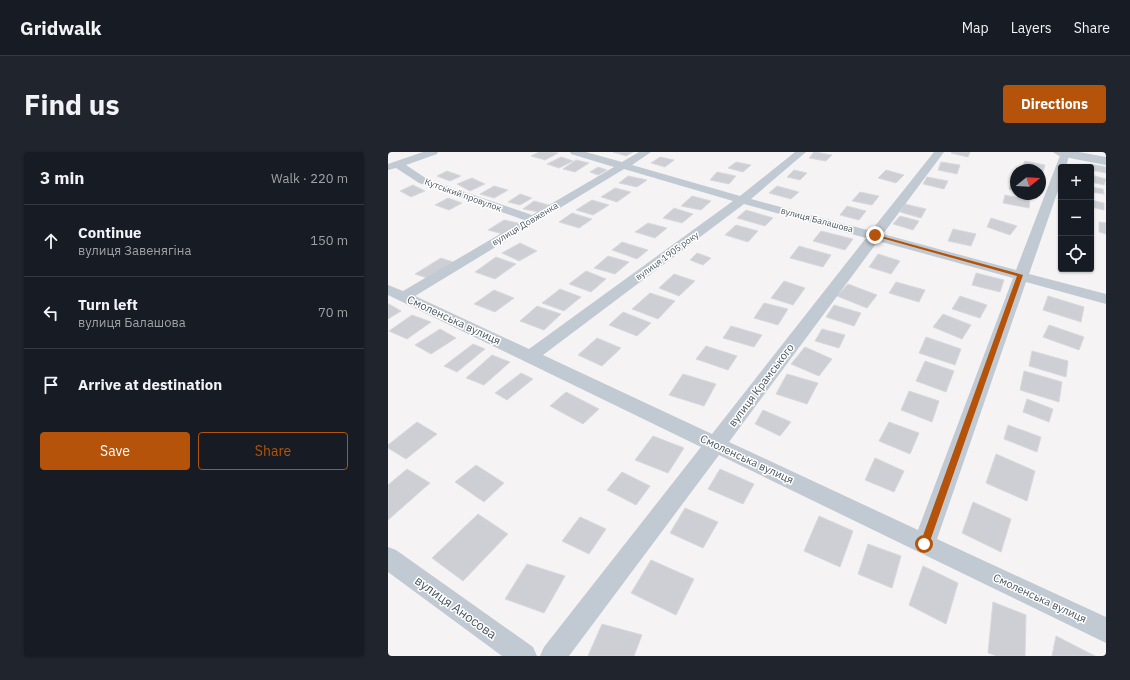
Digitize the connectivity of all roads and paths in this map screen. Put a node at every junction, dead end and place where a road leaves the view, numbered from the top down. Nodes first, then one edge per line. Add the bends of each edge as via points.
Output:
1 (433, 152) edge
2 (575, 152) edge
3 (646, 152) edge
4 (801, 152) edge
5 (939, 152) edge
6 (1062, 153) edge
7 (1106, 161) edge
8 (392, 165) edge
9 (622, 165) junction
10 (742, 200) junction
11 (533, 219) junction
12 (875, 235) junction
13 (1020, 275) junction
14 (396, 293) edge
15 (1106, 299) edge
16 (531, 356) junction
17 (715, 444) junction
18 (924, 544) junction
19 (388, 558) edge
20 (1106, 630) edge
21 (524, 656) edge
22 (553, 656) edge

1 - 8 street
2 - 9 street, вулиця Балашова
3 - 9 street, вулиця Довженка
4 - 10 street, вулиця 1905 року
5 - 12 street, вулиця Крамського
6 - 7 street
6 - 13 street
8 - 11 street, Кутський провулок via 423,181
9 - 10 street, вулиця Балашова
9 - 11 street, вулиця Довженка
10 - 12 street, вулиця Балашова
10 - 16 street, вулиця 1905 року
11 - 14 street, вулиця Довженка
12 - 13 street, вулиця Балашова
12 - 17 street, вулиця Крамського
13 - 15 street, вулиця Балашова
13 - 18 street
14 - 16 street, Смоленська вулиця
16 - 17 street, Смоленська вулиця
17 - 18 street, Смоленська вулиця
17 - 22 street, вулиця Крамського
18 - 20 street, Смоленська вулиця
19 - 21 street, вулиця Аносова

